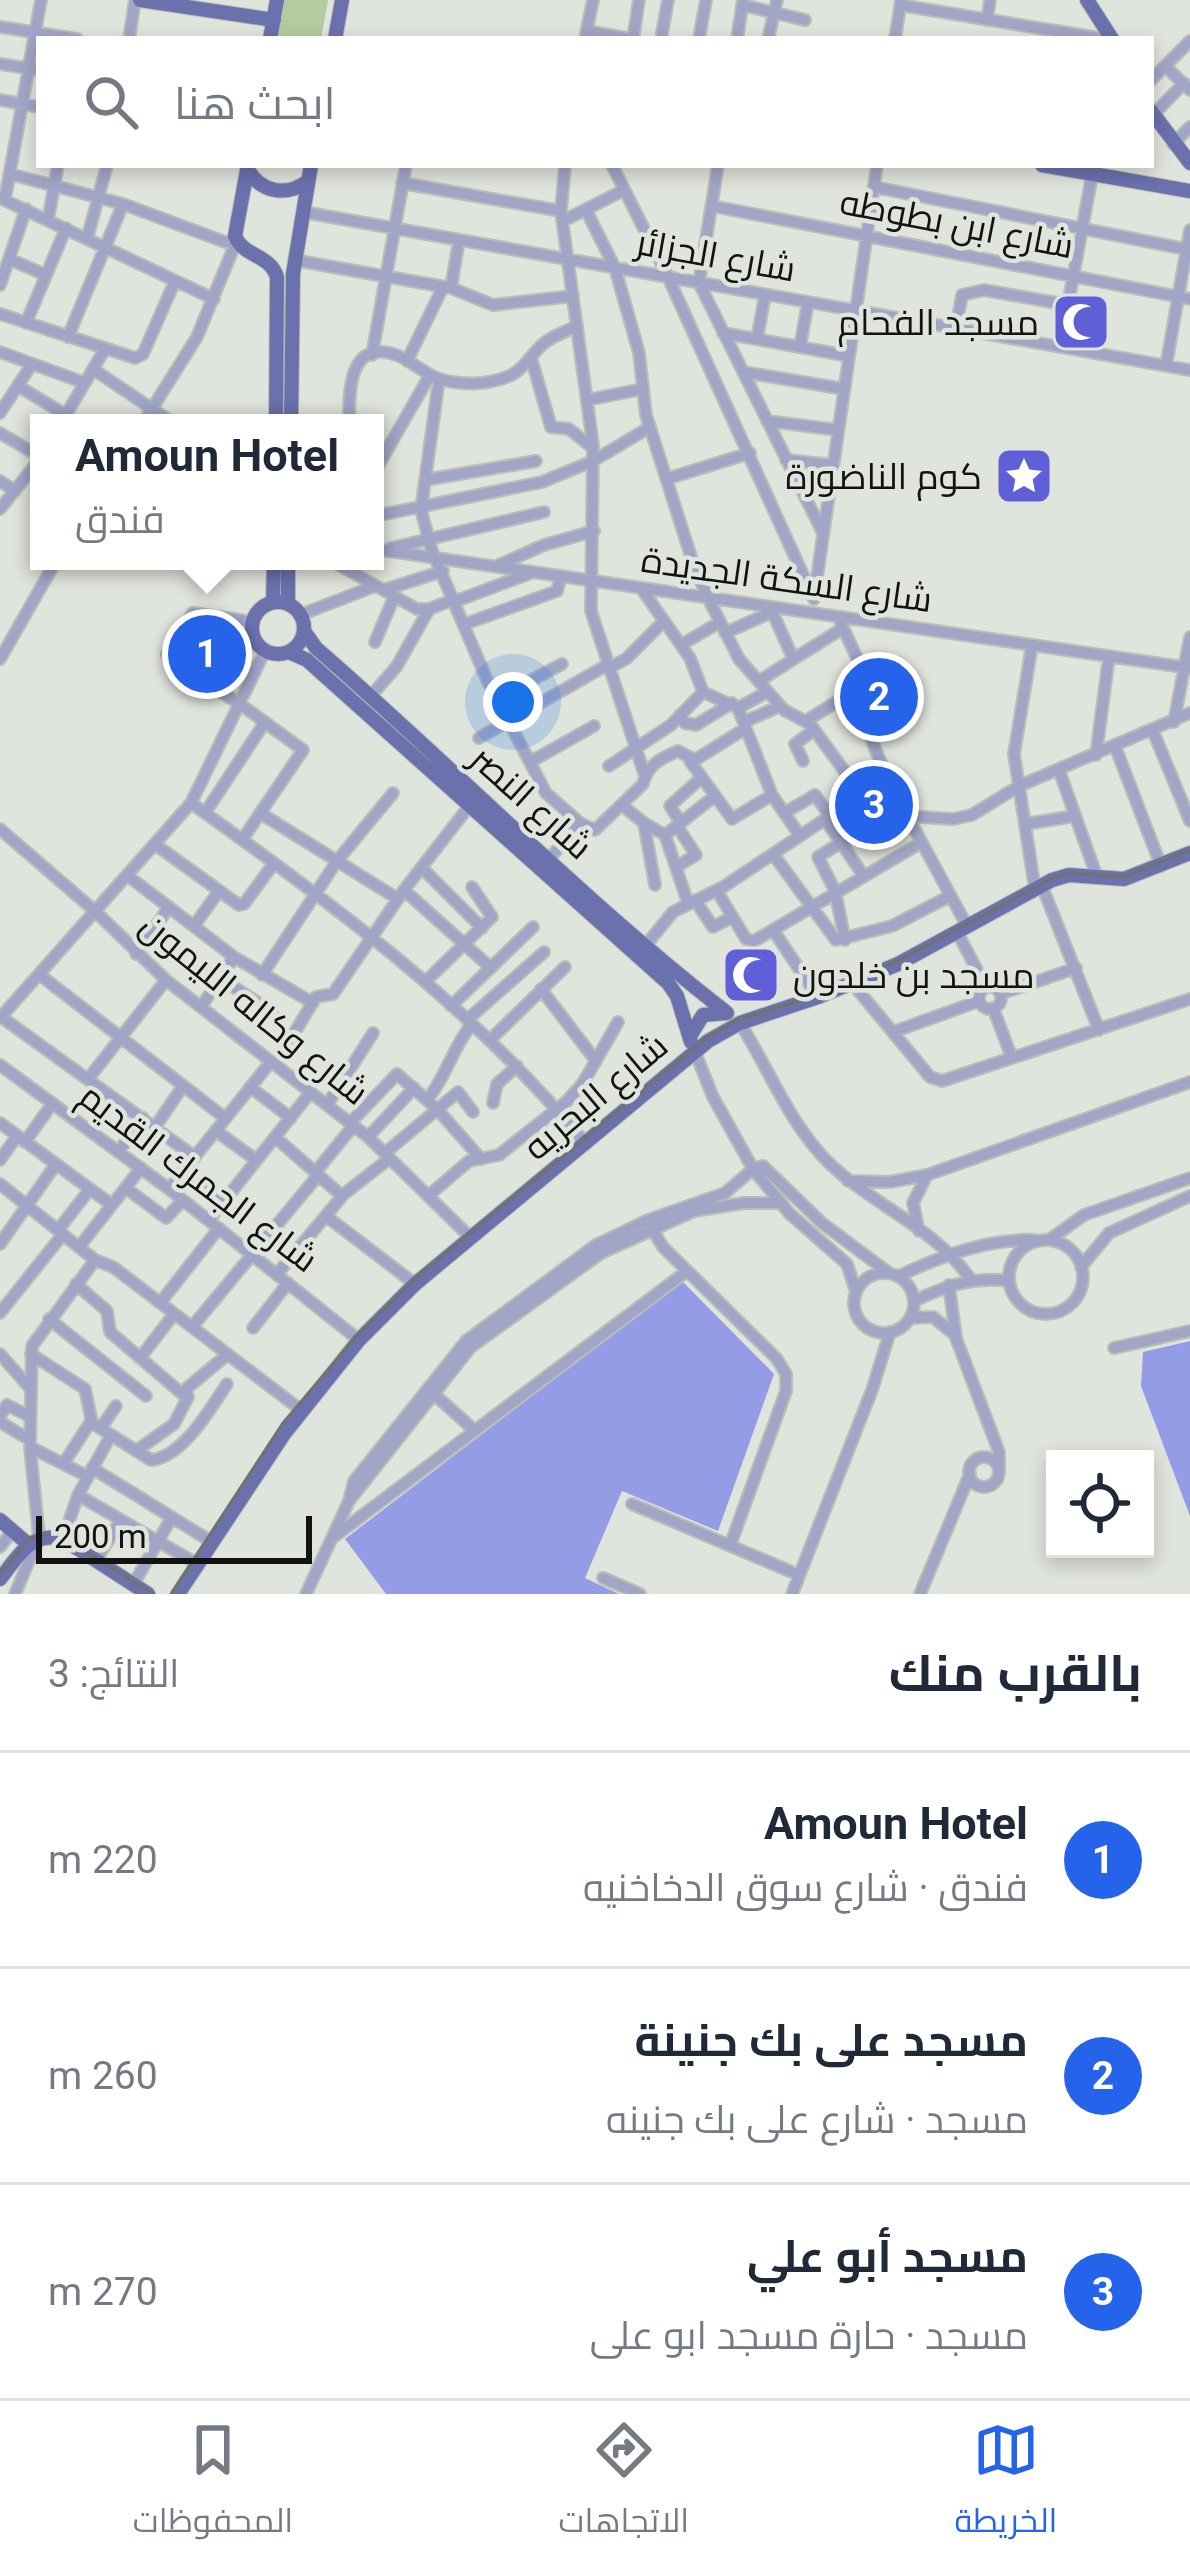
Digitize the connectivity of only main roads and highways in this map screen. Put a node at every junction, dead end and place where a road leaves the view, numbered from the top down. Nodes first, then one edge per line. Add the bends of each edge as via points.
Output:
1 (137, 0) edge
2 (277, 0) edge
3 (342, 0) edge
4 (1088, 0) edge
5 (206, 4) edge
6 (274, 20) junction
7 (271, 36) edge
8 (336, 36) edge
9 (1106, 36) edge
10 (1158, 126) edge
11 (1190, 163) edge
12 (247, 168) edge
13 (248, 168) edge
14 (1093, 170) edge
15 (310, 173) edge
16 (1190, 191) edge
17 (276, 414) edge
18 (291, 414) edge
19 (275, 570) edge
20 (286, 570) edge
21 (280, 603) junction
22 (302, 623) junction
23 (289, 652) junction
24 (1190, 854) edge
25 (700, 992) junction
26 (681, 1009) junction
27 (726, 1012) junction
28 (740, 1023) junction
29 (695, 1052) junction
30 (6, 1525) edge
31 (34, 1541) junction
32 (0, 1579) edge
33 (180, 1592) edge
34 (148, 1594) edge

1 - 5 main road
2 - 6 main road
3 - 8 main road
4 - 9 main road
5 - 6 main road
6 - 7 main road
10 - 11 main road
12 - 17 main road via 236,236 277,278
13 - 15 main road via 277,191 298,188
14 - 16 main road
15 - 18 main road via 294,260
19 - 21 main road
20 - 21 main road
21 - 22 main road
21 - 23 main road via 260,609 254,638 265,651
22 - 23 main road
22 - 25 main road, شارع النصر via 316,648
23 - 26 main road, شارع النصر via 668,983
24 - 28 main road, شارع البحريه via 1124,879 1069,875 906,960
25 - 26 main road
25 - 27 main road, شارع النصر
26 - 29 main road, شارع النصر
27 - 28 main road, شارع النصر
27 - 29 main road via 703,1015 693,1027
28 - 29 main road, شارع البحريه
29 - 33 main road, شارع البحريه via 415,1284 359,1340 301,1410
30 - 31 main road
31 - 32 main road
31 - 34 main road via 63,1539

